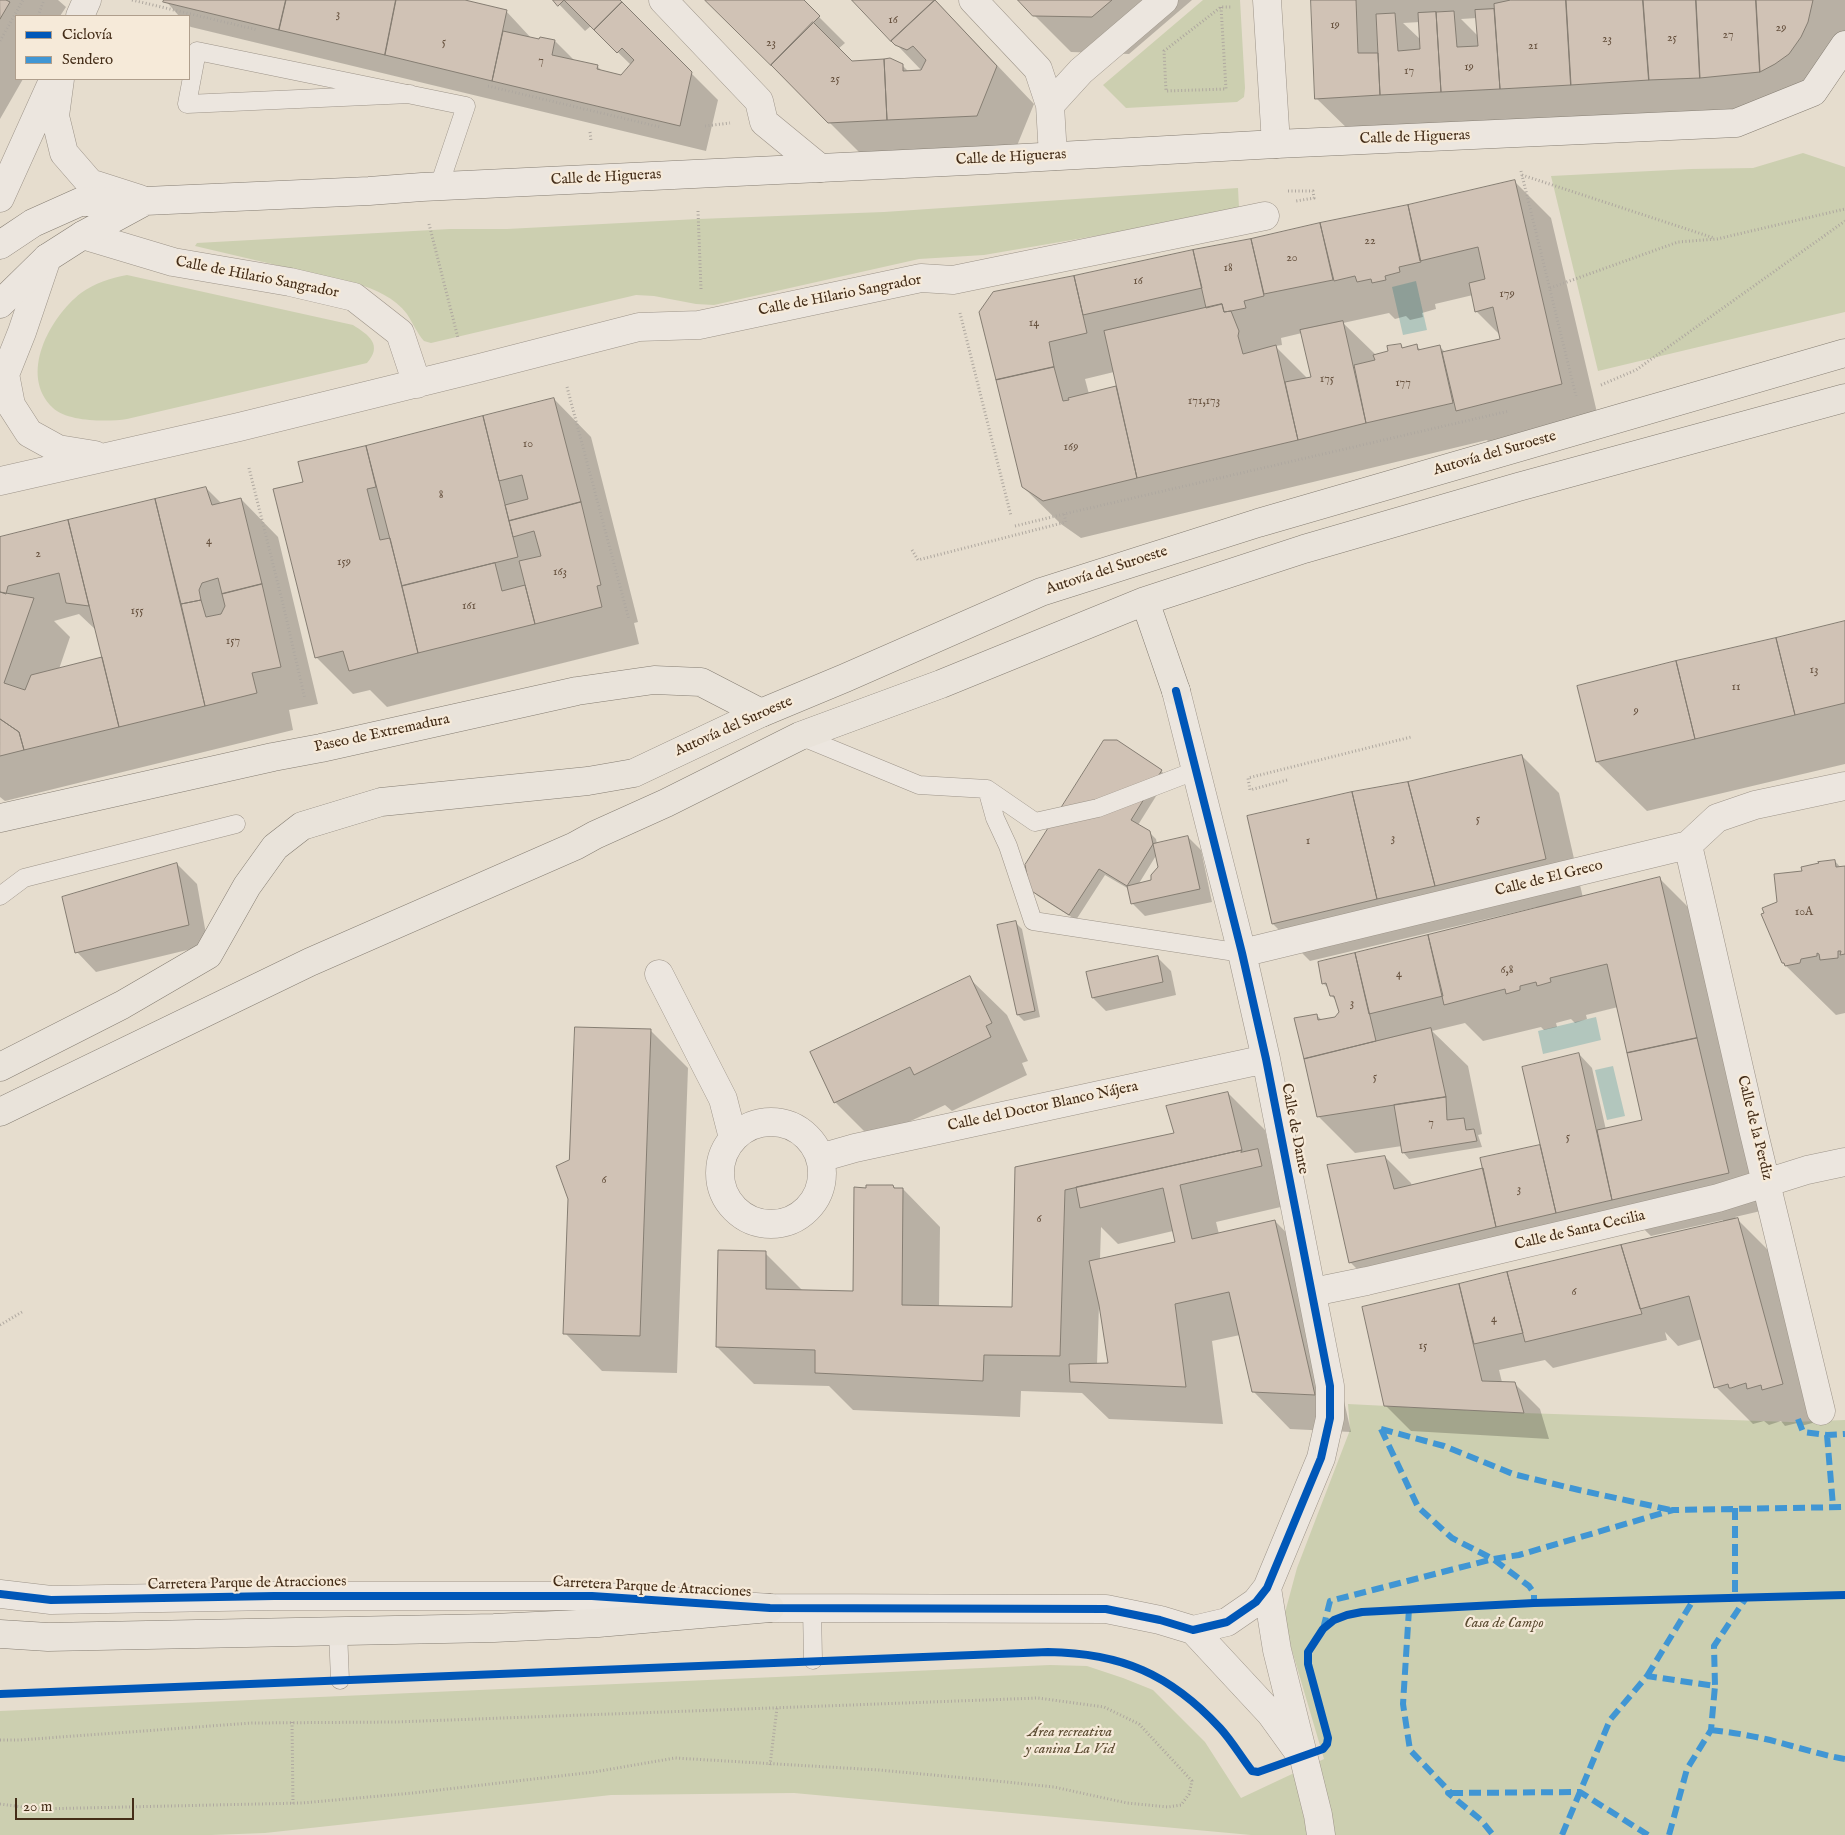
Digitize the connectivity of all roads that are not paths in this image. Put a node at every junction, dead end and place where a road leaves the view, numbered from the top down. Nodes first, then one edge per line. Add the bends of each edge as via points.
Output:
1 (87, 0) edge
2 (663, 0) edge
3 (973, 0) edge
4 (1164, 0) edge
5 (1267, 0) edge
6 (80, 15) edge
7 (1845, 44) edge
8 (54, 80) edge
9 (60, 80) edge
10 (410, 94) junction
11 (1050, 105) junction
12 (1276, 144) junction
13 (1053, 156) junction
14 (820, 168) junction
15 (438, 186) junction
16 (0, 198) edge
17 (146, 201) junction
18 (1266, 216) dead end
19 (82, 235) junction
20 (0, 244) edge
21 (47, 258) junction
22 (0, 304) edge
23 (1845, 353) edge
24 (2, 380) edge
25 (417, 384) junction
26 (1845, 398) edge
27 (108, 458) junction
28 (0, 481) edge
29 (1145, 601) junction
30 (1176, 691) joint
31 (761, 712) junction
32 (800, 736) junction
33 (1197, 770) junction
34 (1845, 786) edge
35 (987, 789) junction
36 (0, 818) edge
37 (236, 824) dead end
38 (1688, 845) junction
39 (0, 896) edge
40 (1242, 952) junction
41 (659, 974) dead end
42 (1266, 1059) junction
43 (0, 1067) edge
44 (0, 1112) edge
45 (733, 1138) junction
46 (820, 1158) junction
47 (1845, 1162) edge
48 (1767, 1184) junction
49 (1313, 1292) junction
50 (1821, 1411) dead end
51 (1271, 1578) junction
52 (0, 1594) edge
53 (770, 1608) junction
54 (812, 1608) junction
55 (1193, 1630) junction
56 (338, 1631) junction
57 (0, 1634) edge
58 (813, 1660) dead end
59 (340, 1680) dead end
60 (1303, 1757) junction
61 (1321, 1835) edge

1 - 6 street
2 - 14 street via 759,101 764,122
3 - 11 street via 1038,69
4 - 11 street via 1081,71
5 - 12 street
7 - 12 street, Calle de Higueras via 1813,92 1736,123
8 - 16 street
9 - 17 street via 55,116 64,153 90,183
10 - 10 lane via 197,51 187,104 196,103
10 - 15 lane via 466,106
11 - 13 street
12 - 13 street, Calle de Higueras
13 - 14 street, Calle de Higueras
14 - 15 street, Calle de Higueras
15 - 17 street, Calle de Higueras
17 - 19 street, Calle de Higueras
17 - 20 street, Calle de Higueras via 80,202 33,223
18 - 25 street, Calle de Hilario Sangrador via 953,280 920,278 698,325 639,327
19 - 21 street, Calle de Higueras
19 - 25 street, Calle de Hilario Sangrador via 173,262 290,282 354,297 400,333
21 - 22 street, Calle de Higueras
21 - 24 street
23 - 31 main road, Autovía del Suroeste via 1258,523 1041,592
24 - 27 street, Calle de Hilario Sangrador via 11,405 29,433 58,449
25 - 27 street, Calle de Hilario Sangrador
26 - 29 main road via 1304,549
27 - 28 street, Calle de Hilario Sangrador
29 - 30 main road
29 - 32 main road via 941,684
30 - 33 street, Calle de Dante
31 - 36 main road, Paseo de Extremadura via 702,682 654,680 577,691
31 - 43 main road, Autovía del Suroeste via 634,773 588,781 381,802 302,826 275,847 208,955 122,1005
32 - 35 lane via 919,785
32 - 44 main road via 575,846 310,962
33 - 35 lane via 1098,808 1035,822
33 - 40 street, Calle de Dante
34 - 38 street, Calle de El Greco via 1755,805 1717,818
35 - 40 lane via 1033,921
37 - 39 lane via 24,878
38 - 40 street, Calle de El Greco
38 - 48 street, Calle de la Perdiz
40 - 42 street, Calle de Dante
41 - 45 street via 723,1099
42 - 46 street, Calle del Doctor Blanco Nájera
42 - 49 street, Calle de Dante
45 - 46 street via 759,1123 775,1122 803,1134
45 - 46 street via 720,1165 725,1197 749,1220 765,1224 782,1223 797,1217 810,1206 822,1175
47 - 48 street, Calle de Santa Cecilia via 1807,1170
48 - 49 street, Calle de Santa Cecilia
48 - 50 street, Calle de la Perdiz
49 - 51 street, Calle de Dante via 1330,1386 1330,1418 1321,1458
51 - 55 street via 1256,1602 1227,1622
51 - 60 street via 1277,1650
52 - 53 street, Carretera Parque de Atracciones via 51,1600 592,1596
53 - 54 street, Carretera Parque de Atracciones
53 - 56 main road via 588,1623
54 - 55 street, Carretera Parque de Atracciones via 1106,1609
54 - 58 lane
55 - 60 street via 1271,1714
56 - 57 main road via 48,1637
56 - 59 lane
60 - 61 street

